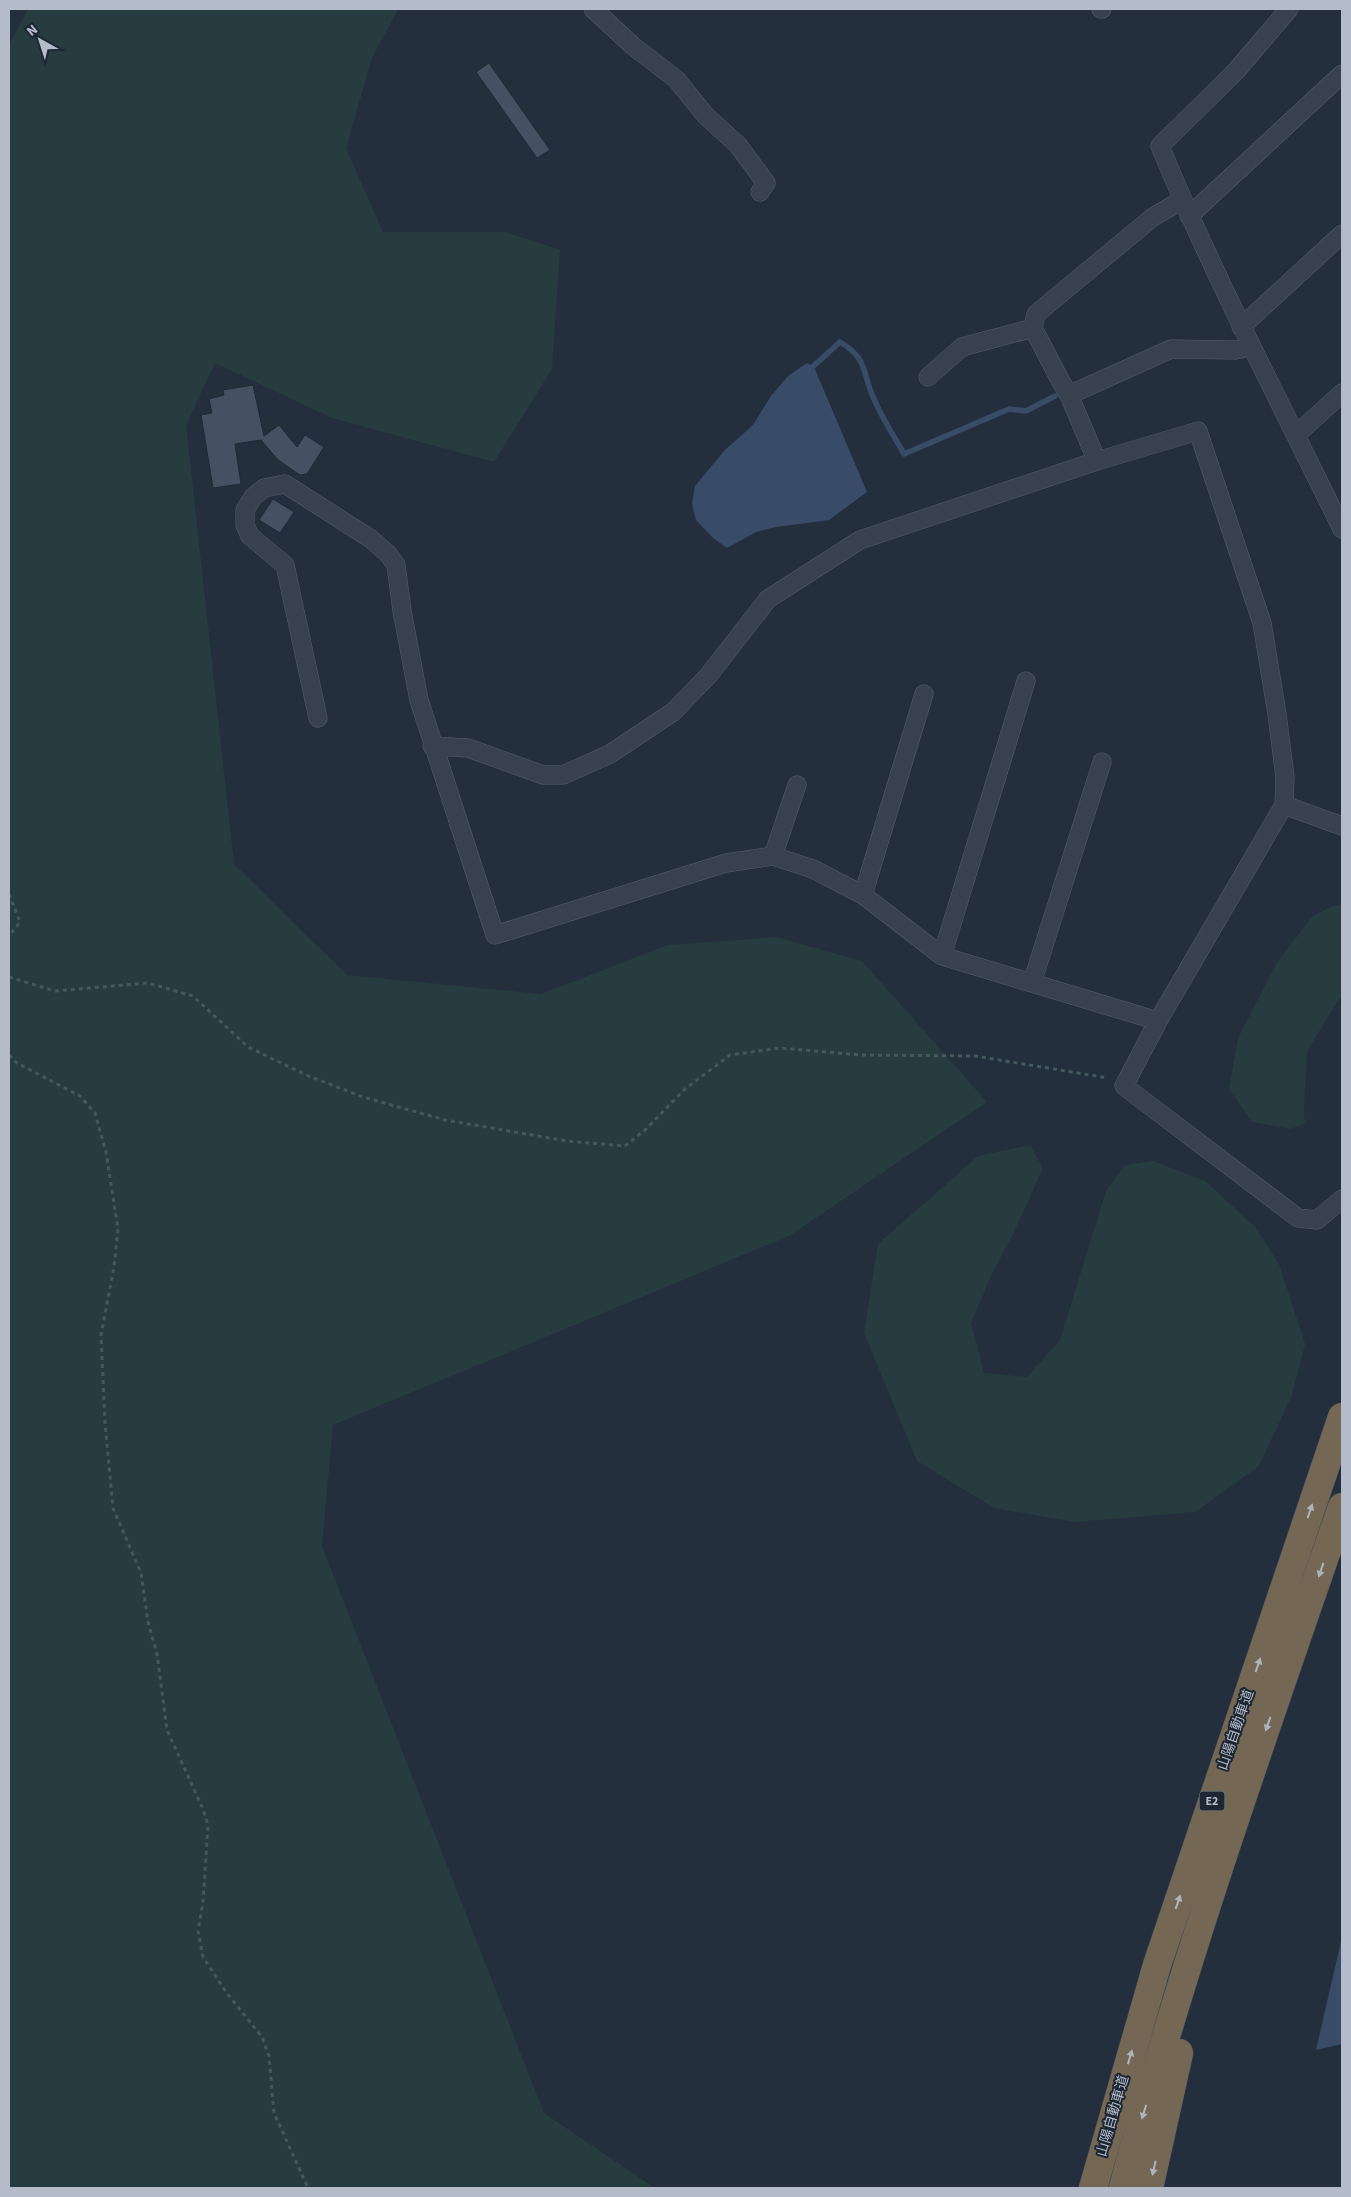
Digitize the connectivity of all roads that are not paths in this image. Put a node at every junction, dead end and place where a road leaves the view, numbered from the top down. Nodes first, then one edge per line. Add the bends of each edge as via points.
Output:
1 (593, 9) edge
2 (1289, 9) edge
3 (1342, 74) edge
4 (760, 192) dead end
5 (1182, 200) junction
6 (1189, 216) junction
7 (1342, 234) edge
8 (1241, 327) junction
9 (1033, 328) junction
10 (1251, 346) junction
11 (928, 377) dead end
12 (1342, 393) edge
13 (1069, 395) junction
14 (1296, 435) junction
15 (1097, 461) junction
16 (1342, 529) edge
17 (1026, 681) dead end
18 (924, 694) dead end
19 (318, 718) dead end
20 (432, 746) junction
21 (1102, 762) dead end
22 (797, 785) dead end
23 (1284, 805) junction
24 (1342, 826) edge
25 (773, 856) junction
26 (863, 895) junction
27 (942, 956) junction
28 (1032, 983) junction
29 (1158, 1022) junction
30 (1342, 1199) edge
31 (1342, 1418) edge
32 (1342, 1508) edge
33 (1225, 1847) junction
34 (1092, 2188) edge
35 (1123, 2188) edge
36 (1149, 2188) edge

1 - 4 street via 676,79 706,116 738,145 766,183
2 - 5 street via 1236,71 1160,146
3 - 6 street
5 - 6 street
5 - 9 street via 1153,217 1036,314
6 - 8 street
7 - 8 street
8 - 10 street
9 - 11 street via 962,347
9 - 13 street
10 - 13 street via 1236,350 1171,349
10 - 14 street
12 - 14 street
13 - 15 street
14 - 16 street
15 - 20 street via 860,540 768,599 708,676 673,712 610,754 563,775 544,775 468,748
15 - 23 street via 1198,431 1262,623 1280,732 1285,777
17 - 27 street
18 - 26 street
19 - 20 street via 285,565 250,536 245,525 245,510 252,497 264,488 285,484 371,539 396,565 419,700
20 - 25 street via 495,935 726,863
21 - 28 street
22 - 25 street
23 - 24 street
23 - 29 street
25 - 26 street via 813,870
26 - 27 street
27 - 28 street
28 - 29 street
29 - 30 street via 1124,1086 1298,1218 1317,1220
34 -> 31 highway, 山陽自動車道 / E2 via 1157,1965
32 -> 33 highway, 山陽自動車道 / E2
33 -> 35 highway, 山陽自動車道 / E2
33 -> 36 highway

